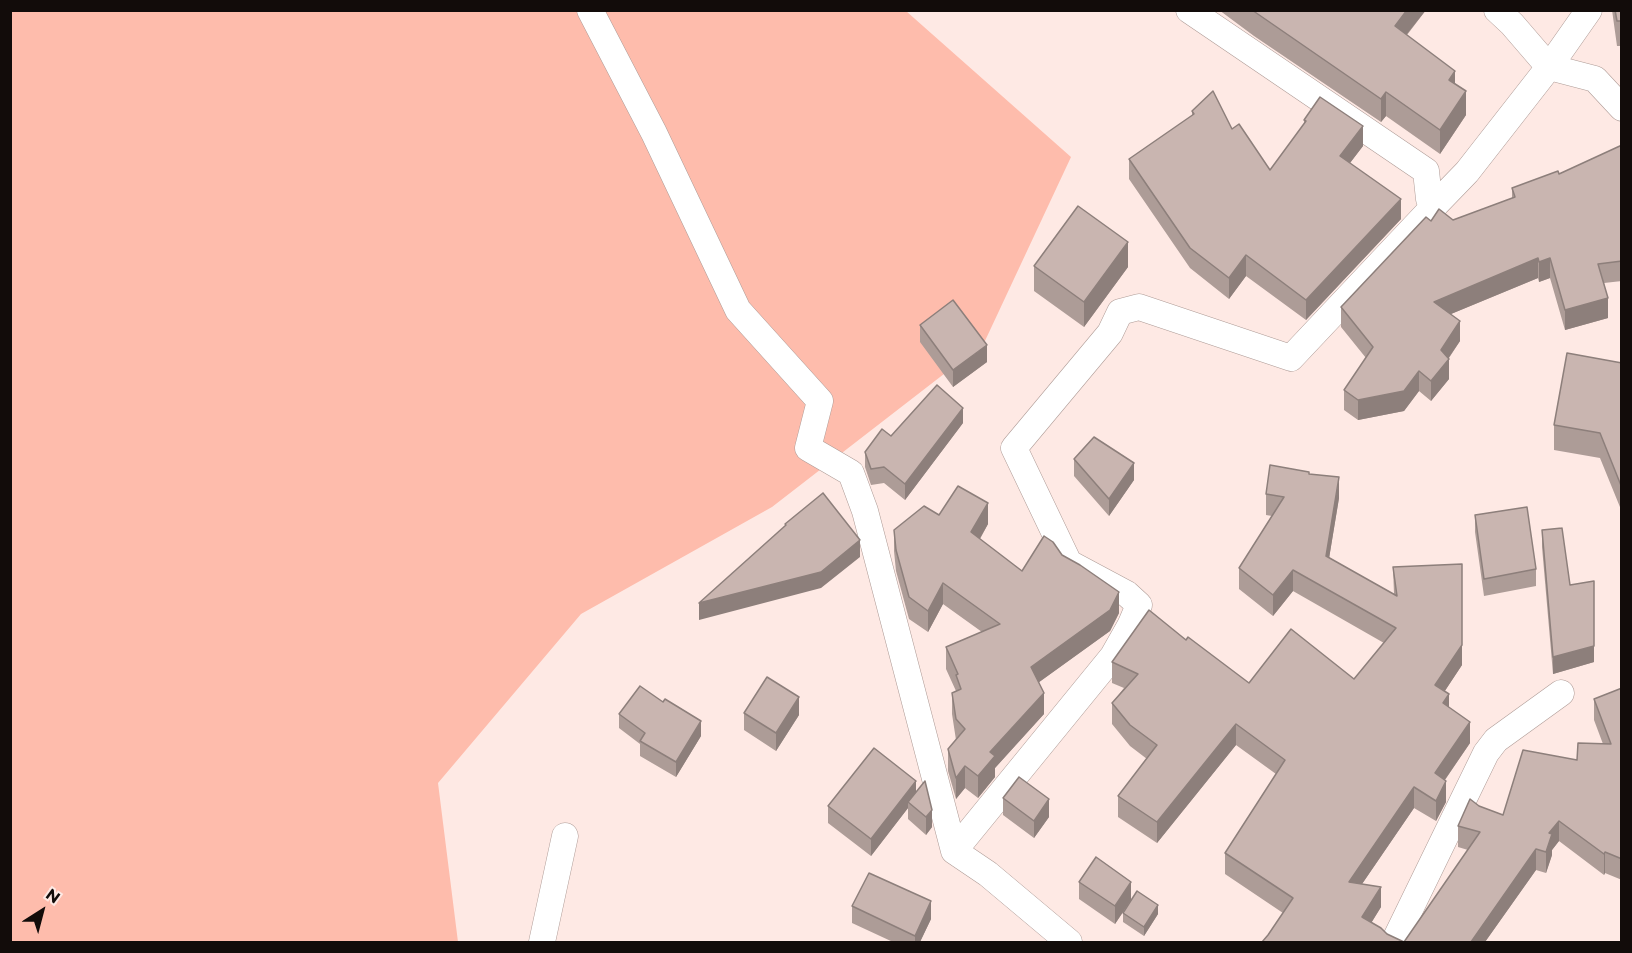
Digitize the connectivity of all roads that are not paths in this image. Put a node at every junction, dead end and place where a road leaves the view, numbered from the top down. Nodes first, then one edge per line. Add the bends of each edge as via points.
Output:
1 (590, 10) edge
2 (1189, 10) edge
3 (1497, 10) edge
4 (1589, 10) edge
5 (1549, 67) junction
6 (1622, 108) edge
7 (1437, 203) junction
8 (1561, 693) dead end
9 (565, 836) dead end
10 (954, 851) junction
11 (1400, 941) edge
12 (542, 942) edge
13 (1069, 942) edge

1 - 10 street via 738,309 820,401 808,448 851,473 855,482
2 - 7 street via 1426,171 1429,199
3 - 5 street
4 - 5 street
5 - 6 street via 1595,79
5 - 7 street via 1467,172
7 - 10 street via 1291,358 1139,307 1120,312 1110,333 1014,448 1069,563 1139,604 1113,656
8 - 11 street via 1496,740 1486,753
9 - 12 street
10 - 13 street via 988,874

